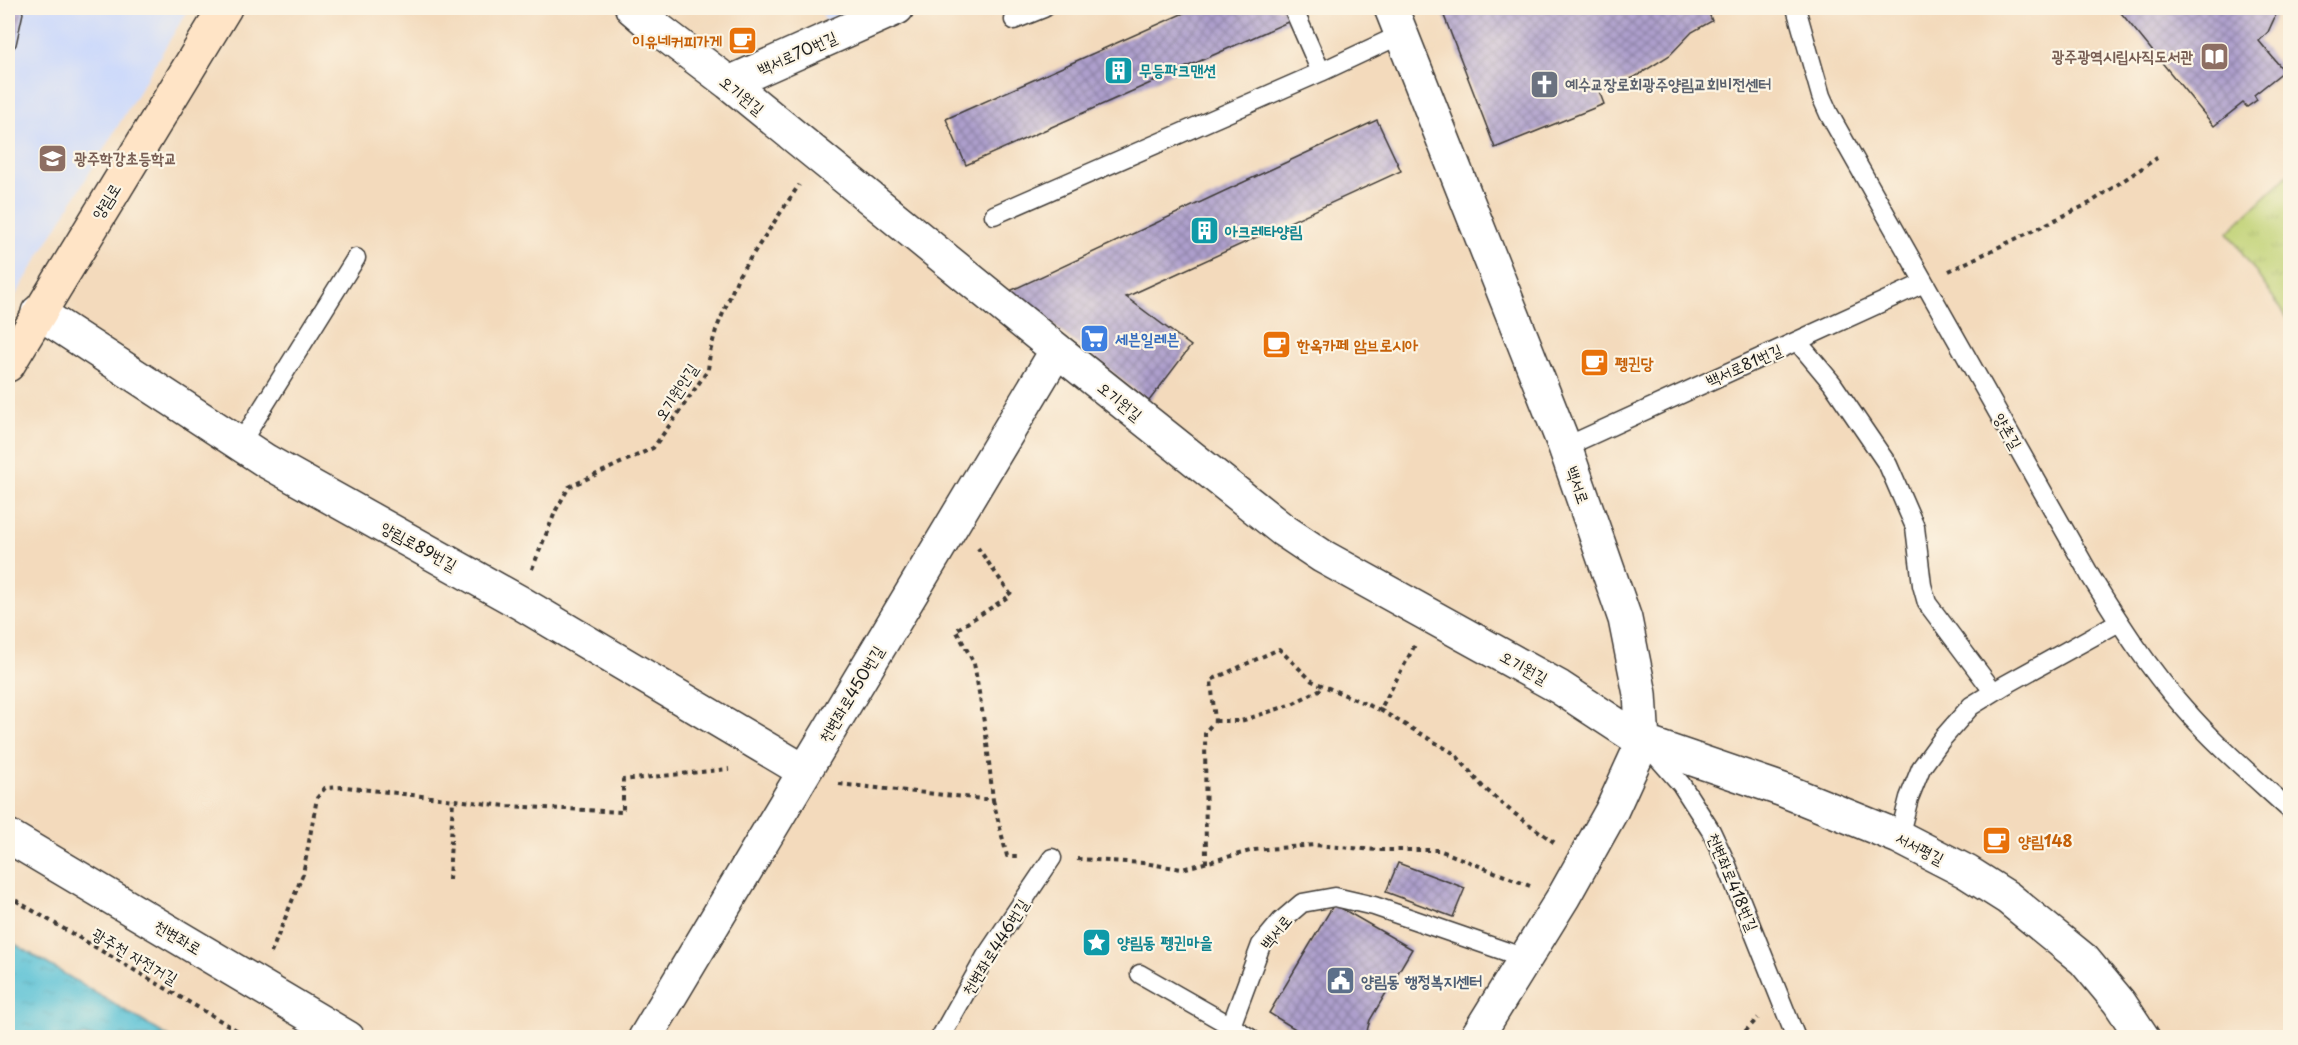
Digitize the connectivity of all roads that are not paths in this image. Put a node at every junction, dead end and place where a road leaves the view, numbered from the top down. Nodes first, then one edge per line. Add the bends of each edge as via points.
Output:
1 (225, 8) edge
2 (632, 8) edge
3 (897, 8) edge
4 (1044, 8) edge
5 (1293, 8) edge
6 (1796, 8) edge
7 (1014, 20) dead end
8 (1397, 21) edge
9 (1321, 72) junction
10 (729, 83) junction
11 (994, 215) dead end
12 (356, 258) dead end
13 (1924, 283) junction
14 (38, 312) junction
15 (1797, 341) junction
16 (1057, 350) junction
17 (8, 365) edge
18 (240, 444) junction
19 (1565, 447) junction
20 (2119, 622) junction
21 (1994, 691) junction
22 (1644, 742) junction
23 (804, 771) junction
24 (2290, 810) edge
25 (8, 836) edge
26 (1899, 837) junction
27 (1052, 858) road end
28 (1525, 958) junction
29 (1140, 974) dead end
30 (1231, 1026) junction
31 (348, 1038) edge
32 (645, 1038) edge
33 (940, 1038) edge
34 (1250, 1038) edge
35 (1476, 1038) edge
36 (1796, 1038) edge
37 (2143, 1038) edge

1 - 14 main road, 양림로
2 - 10 street, 오기원길
3 - 10 street, 백서로70번길
4 - 7 lane
5 - 9 lane
6 - 13 lane, 양촌길 via 1829,114
8 - 9 lane
8 - 19 street, 백서로
9 - 11 lane
10 - 16 street, 오기원길
12 - 18 lane
13 - 15 lane, 백서로81번길
13 - 20 lane, 양촌길
14 - 17 main road, 양림로
14 - 18 street, 양림로89번길
15 - 19 lane, 백서로81번길
15 - 21 lane via 1832,383 1888,465 1915,527 1927,603
16 - 22 street, 오기원길 via 1283,530 1322,556 1559,687
16 - 23 street, 천변좌로450번길
18 - 23 street, 양림로89번길 via 519,602
19 - 22 street, 백서로 via 1626,619
20 - 21 lane
20 - 24 lane, 양촌길 via 2183,708
21 - 26 lane via 1971,706 1922,768
22 - 26 street, 서서평길 via 1782,790
22 - 28 street via 1611,812
22 - 36 lane, 천변좌로418번길 via 1681,783 1711,831
23 - 32 street, 천변좌로450번길
25 - 31 street, 천변좌로
26 - 37 street, 서서평길 via 1967,872 2055,935 2084,960
27 - 33 lane, 천변좌로446번길 via 986,956
28 - 30 lane, 백서로 via 1374,906 1335,897 1302,903 1261,945
28 - 35 street
29 - 30 lane
30 - 34 lane

